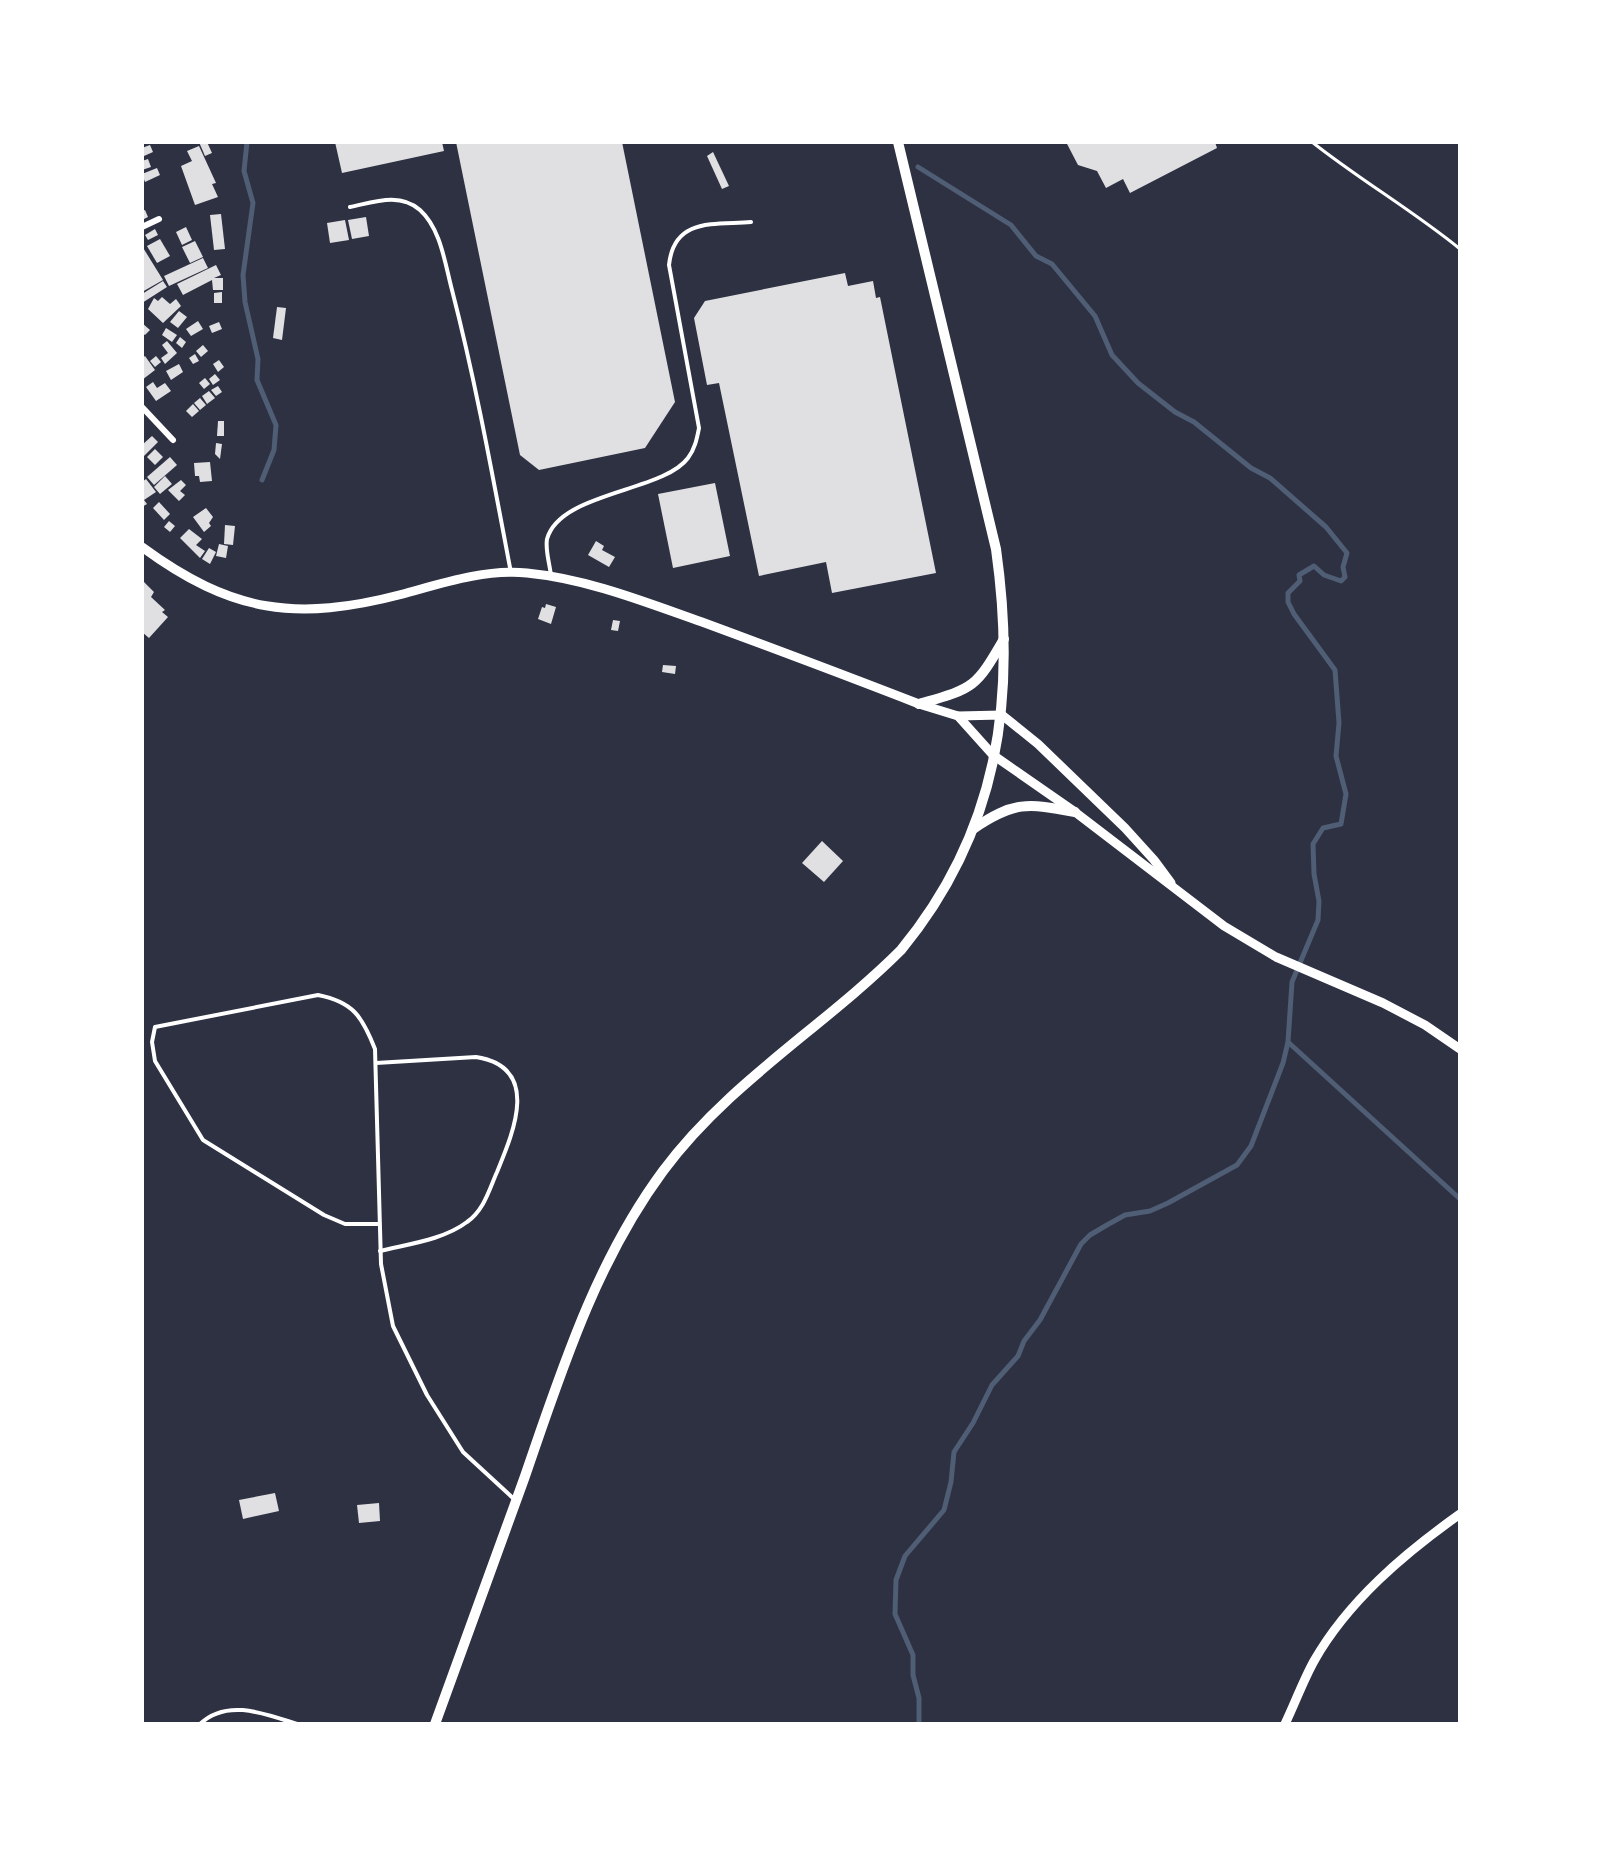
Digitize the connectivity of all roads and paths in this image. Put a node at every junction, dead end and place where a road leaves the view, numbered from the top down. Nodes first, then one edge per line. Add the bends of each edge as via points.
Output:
1 (898, 142) edge
2 (1312, 142) edge
3 (350, 207) dead end
4 (159, 219) dead end
5 (752, 222) dead end
6 (142, 228) edge
7 (1460, 249) edge
8 (142, 407) edge
9 (173, 440) dead end
10 (142, 547) edge
11 (511, 573) junction
12 (551, 576) junction
13 (1005, 638) junction
14 (919, 704) junction
15 (1002, 715) junction
16 (958, 716) junction
17 (993, 755) junction
18 (1075, 812) junction
19 (972, 830) junction
20 (1171, 883) junction
21 (1460, 1049) edge
22 (376, 1063) junction
23 (380, 1224) junction
24 (380, 1251) junction
25 (516, 1501) junction
26 (1460, 1514) edge
27 (200, 1724) edge
28 (297, 1724) edge
29 (435, 1724) edge
30 (1285, 1724) edge

1 - 13 main road via 996,549
2 - 7 path via 1355,177 1424,220
3 - 11 lane via 400,199 421,211 439,242 467,347
4 - 6 street
5 - 12 lane via 689,229 671,249 669,264 699,428 688,459 663,475 571,512 547,539
8 - 9 street
10 - 11 street via 173,569 228,597 290,610 355,605 473,575
11 - 12 street
12 - 14 street via 635,598
13 - 14 main road via 974,684
13 - 15 main road
14 - 16 street
15 - 16 street
15 - 17 main road
15 - 20 street via 1119,822
16 - 17 street
17 - 18 street
17 - 19 main road
18 - 19 main road via 1023,805 994,815
18 - 20 street
19 - 25 main road via 949,880 901,950 746,1082 705,1122 635,1212 595,1288
20 - 21 street via 1255,946 1383,1002
22 - 23 lane
22 - 23 lane via 375,1049 362,1020 340,1000 318,995 153,1029 155,1061 203,1140 324,1215 345,1224
22 - 24 lane via 476,1057 492,1060 510,1072 517,1090 516,1128 482,1208 467,1223 437,1236
23 - 24 lane
24 - 25 lane via 393,1326 427,1395 462,1452
25 - 29 main road
26 - 30 street via 1397,1563 1359,1602 1315,1660
27 - 28 lane via 216,1713 236,1709

